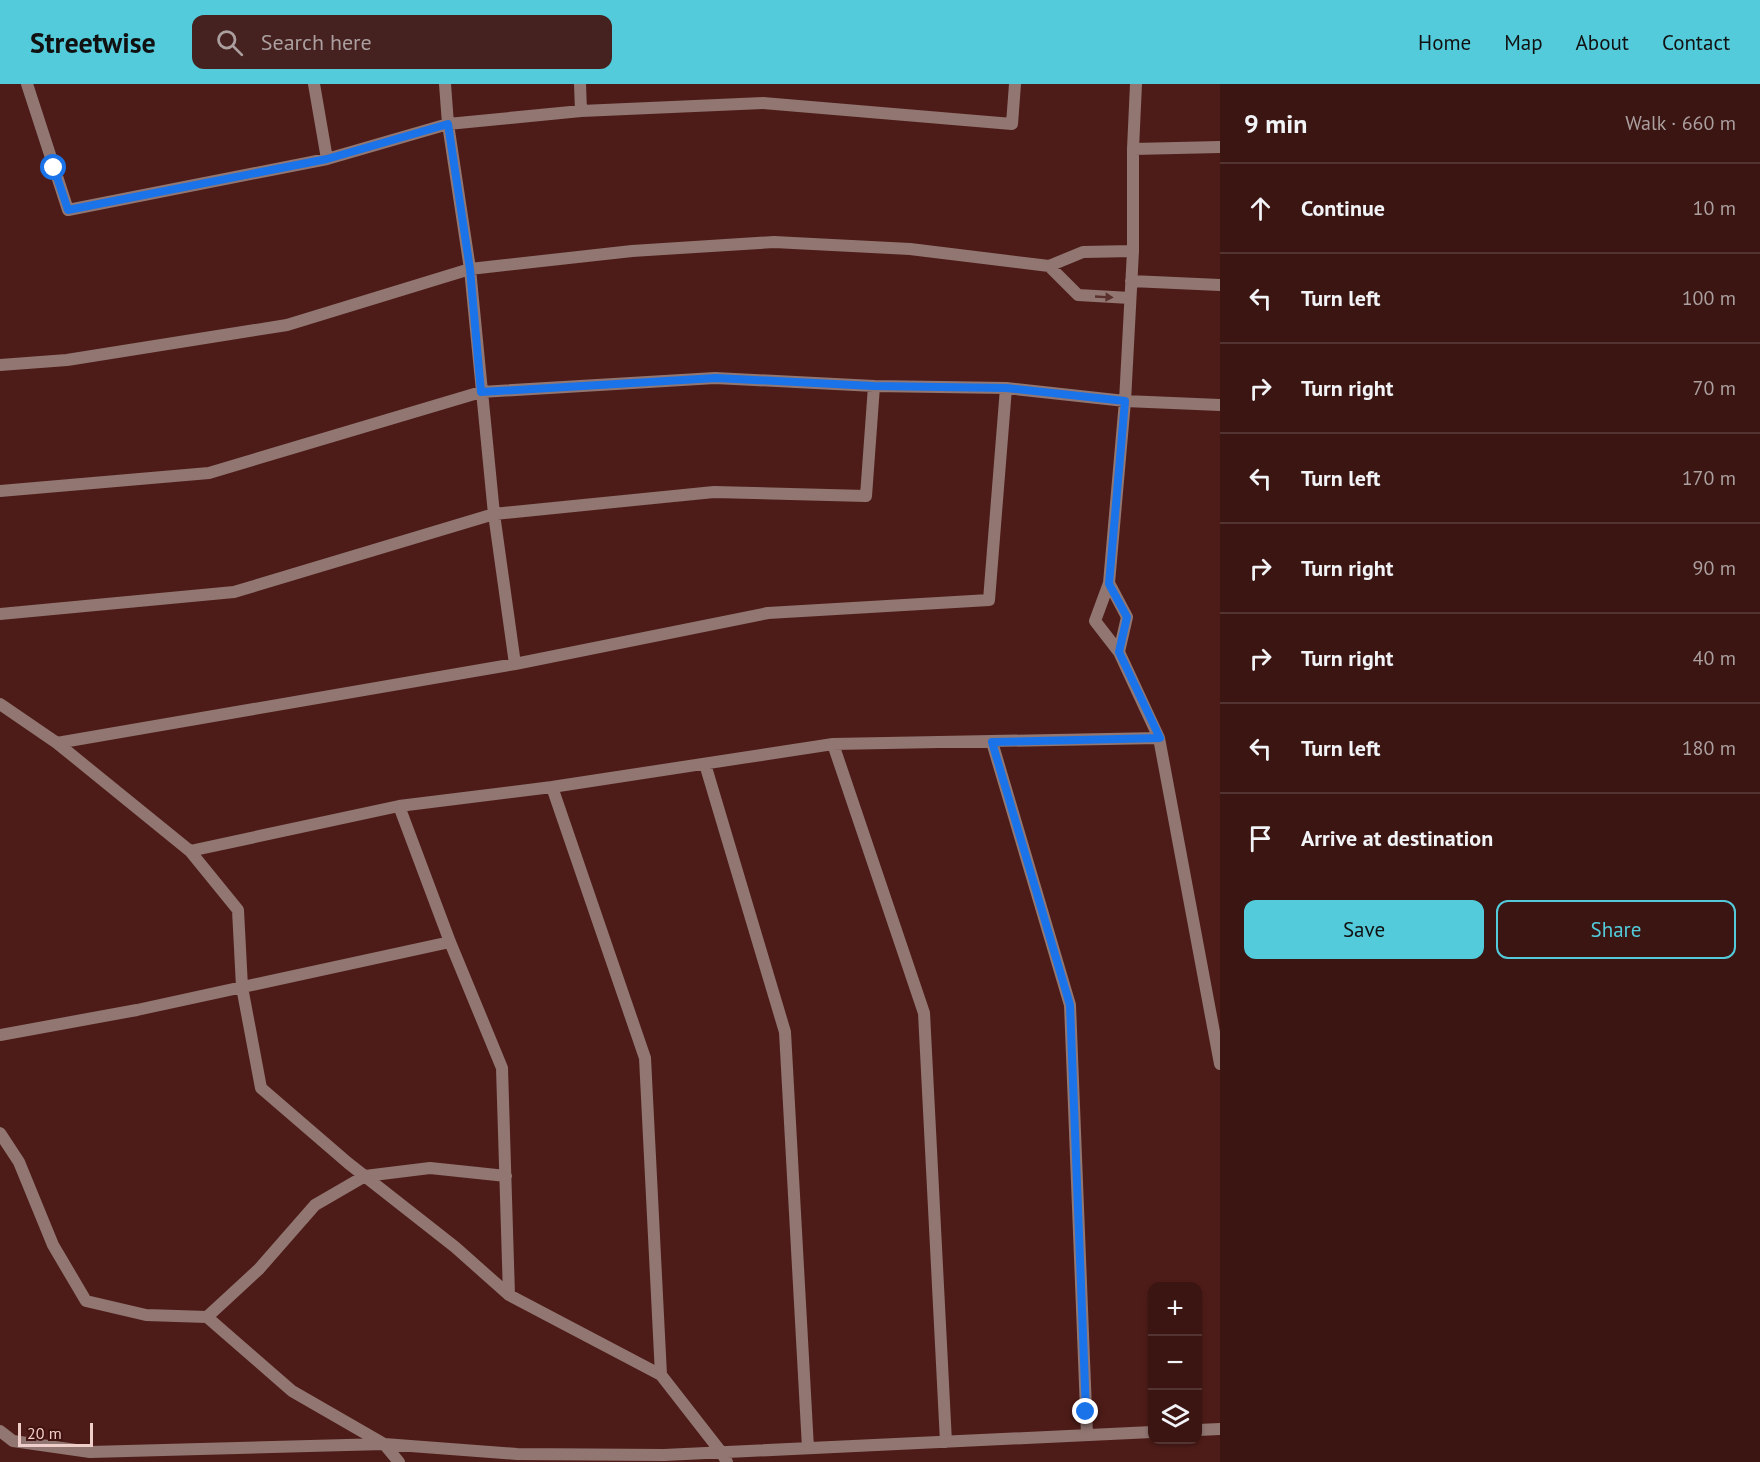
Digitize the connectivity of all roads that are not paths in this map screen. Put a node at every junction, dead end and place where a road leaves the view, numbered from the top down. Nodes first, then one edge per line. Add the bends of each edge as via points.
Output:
1 (27, 84) edge
2 (314, 84) edge
3 (445, 84) edge
4 (580, 84) edge
5 (1015, 84) edge
6 (1136, 84) edge
7 (581, 111) junction
8 (448, 124) junction
9 (1220, 147) edge
10 (1133, 149) junction
11 (327, 159) junction
12 (1132, 251) junction
13 (1049, 266) junction
14 (470, 269) junction
15 (1131, 281) junction
16 (1220, 285) edge
17 (1130, 298) junction
18 (0, 365) edge
19 (873, 386) junction
20 (1006, 388) junction
21 (481, 392) junction
22 (1125, 401) junction
23 (1220, 405) edge
24 (0, 491) edge
25 (494, 514) junction
26 (1109, 584) junction
27 (0, 614) edge
28 (1119, 652) junction
29 (515, 664) junction
30 (0, 704) edge
31 (1160, 738) junction
32 (992, 742) junction
33 (57, 743) junction
34 (833, 744) junction
35 (705, 764) junction
36 (552, 787) junction
37 (399, 806) junction
38 (190, 851) junction
39 (450, 942) junction
40 (242, 987) junction
41 (0, 1035) edge
42 (1220, 1064) edge
43 (0, 1133) edge
44 (365, 1176) junction
45 (506, 1176) junction
46 (509, 1295) junction
47 (207, 1317) junction
48 (661, 1375) junction
49 (1202, 1430) edge
50 (1220, 1430) edge
51 (0, 1431) edge
52 (1148, 1432) edge
53 (1087, 1435) junction
54 (946, 1442) junction
55 (384, 1444) junction
56 (808, 1448) junction
57 (724, 1457) edge
58 (399, 1462) edge

1 - 11 street via 68,210
2 - 11 street
3 - 8 street
4 - 7 street
5 - 7 street via 1012,124 763,103
6 - 10 street
7 - 8 street
8 - 11 street
8 - 14 street
9 - 10 street
10 - 12 street
12 - 13 street via 1083,252
12 - 15 street
13 - 14 street via 910,249 774,242 632,251
13 -> 17 street via 1078,296
14 - 18 street via 286,325 67,360
14 - 21 street
15 - 16 street
15 - 17 street
17 - 22 street
19 - 20 street
19 - 21 street via 716,378
19 - 25 street via 866,496 714,492
20 - 22 street
20 - 29 street via 989,600 768,613
21 - 24 street via 209,473
21 - 25 street
22 - 23 street
22 - 26 street
25 - 27 street via 234,592
25 - 29 street
26 - 28 street via 1127,617
26 - 28 street via 1095,621
28 - 31 street
29 - 33 street
30 - 33 street
31 - 32 street
31 - 42 street
32 - 34 street
32 - 53 street via 1070,1005
33 - 38 street
34 - 35 street
34 - 54 street via 924,1013
35 - 36 street
35 - 56 street via 785,1032
36 - 37 street
36 - 48 street via 645,1058
37 - 38 street
37 - 39 street
38 - 40 street via 238,910
39 - 40 street
39 - 45 street via 502,1068
40 - 41 street
40 - 44 street via 261,1088
43 - 47 street via 19,1162 53,1245 86,1301 146,1315
44 - 45 street via 430,1168
44 - 46 street via 456,1247
44 - 47 street via 315,1205 259,1269
45 - 46 street
46 - 48 street
47 - 55 street via 292,1391
48 - 57 street
49 - 50 street
51 - 55 street via 13,1441 90,1452
52 - 53 street
53 - 54 street
54 - 56 street
55 - 57 street via 517,1454
55 - 58 street
56 - 57 street

